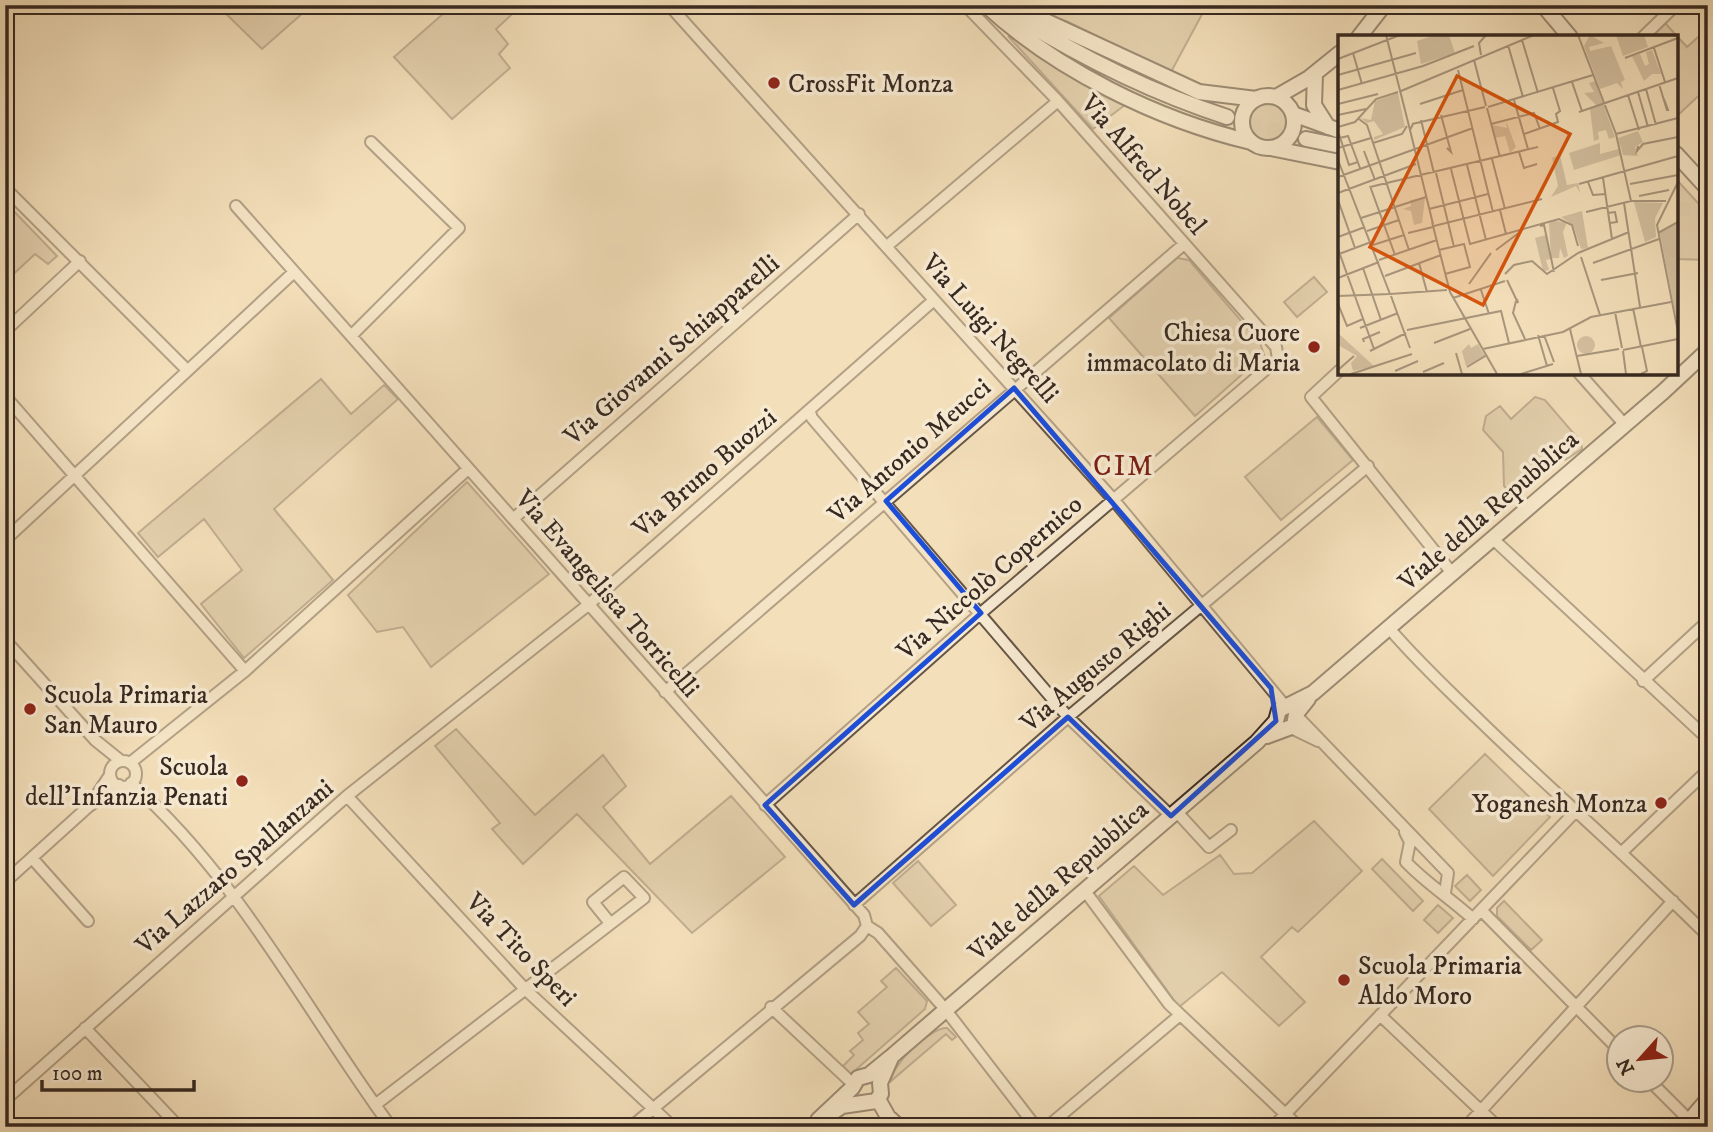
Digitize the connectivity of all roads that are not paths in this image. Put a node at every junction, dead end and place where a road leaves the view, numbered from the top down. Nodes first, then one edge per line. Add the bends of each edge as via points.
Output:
1 (669, 5) edge
2 (965, 5) edge
3 (986, 5) edge
4 (998, 5) edge
5 (1011, 5) edge
6 (1543, 5) edge
7 (1676, 5) edge
8 (1381, 7) edge
9 (1042, 35) junction
10 (1360, 35) edge
11 (1568, 35) edge
12 (1645, 35) edge
13 (1338, 55) edge
14 (1312, 76) junction
15 (1276, 97) junction
16 (1256, 99) junction
17 (1058, 101) junction
18 (1292, 111) junction
19 (1227, 117) tunnel mouth
20 (1334, 129) edge
21 (1306, 139) tunnel mouth
22 (371, 142) dead end
23 (1251, 142) junction
24 (1338, 146) edge
25 (1271, 148) junction
26 (1678, 156) edge
27 (1338, 162) edge
28 (5, 188) edge
29 (1708, 189) edge
30 (236, 206) dead end
31 (859, 214) junction
32 (1184, 244) junction
33 (887, 246) junction
34 (80, 261) junction
35 (294, 272) junction
36 (934, 300) junction
37 (5, 331) edge
38 (351, 336) junction
39 (1708, 350) edge
40 (1278, 359) joint
41 (1708, 360) edge
42 (186, 369) junction
43 (1338, 372) edge
44 (1580, 374) edge
45 (1014, 388) junction
46 (1663, 392) junction
47 (5, 396) edge
48 (809, 410) junction
49 (1625, 425) junction
50 (1368, 466) junction
51 (468, 469) junction
52 (76, 476) junction
53 (1113, 499) junction
54 (886, 501) junction
55 (513, 519) junction
56 (1492, 538) junction
57 (5, 540) edge
58 (1452, 573) junction
59 (588, 605) junction
60 (1201, 606) junction
61 (981, 613) junction
62 (1708, 621) edge
63 (1388, 627) junction
64 (5, 640) edge
65 (244, 671) junction
66 (500, 675) joint
67 (1643, 681) junction
68 (665, 692) junction
69 (1068, 717) junction
70 (1287, 717) junction
71 (1708, 739) edge
72 (95, 740) junction
73 (126, 762) junction
74 (1708, 769) edge
75 (111, 772) junction
76 (131, 783) junction
77 (119, 785) junction
78 (347, 796) junction
79 (765, 805) junction
80 (88, 807) junction
81 (1174, 813) junction
82 (1574, 813) junction
83 (1405, 829) junction
84 (1231, 830) dead end
85 (1422, 846) junction
86 (1621, 853) junction
87 (32, 858) junction
88 (1406, 862) junction
89 (1448, 873) junction
90 (5, 882) edge
91 (1429, 886) junction
92 (1085, 891) junction
93 (1445, 893) junction
94 (234, 896) junction
95 (1673, 901) junction
96 (854, 905) junction
97 (1477, 915) junction
98 (88, 921) dead end
99 (610, 923) junction
100 (867, 926) junction
101 (1708, 936) edge
102 (525, 989) junction
103 (771, 1007) junction
104 (1576, 1007) junction
105 (945, 1009) junction
106 (1380, 1014) junction
107 (1180, 1015) junction
108 (85, 1028) junction
109 (1604, 1034) edge
110 (874, 1079) junction
111 (853, 1086) junction
112 (1661, 1094) edge
113 (1708, 1099) edge
114 (5, 1100) edge
115 (868, 1102) junction
116 (375, 1105) junction
117 (653, 1108) junction
118 (1481, 1111) junction
119 (1285, 1114) junction
120 (893, 1122) edge
121 (1687, 1123) edge
122 (814, 1124) edge
123 (179, 1127) edge
124 (391, 1127) edge
125 (631, 1127) edge
126 (673, 1127) edge
127 (1036, 1127) edge
128 (1047, 1127) edge
129 (1273, 1127) edge
130 (1299, 1127) edge
131 (1466, 1127) edge
132 (1498, 1127) edge

1 - 31 street, Via Luigi Negrelli
2 - 17 street, Via Alfred Nobel
3 - 9 street
3 - 23 street via 1040,50 1089,79 1174,116
4 - 9 street
5 - 16 street via 1199,92
6 - 11 street
7 - 12 street
8 - 10 street
9 - 19 street via 1165,96
13 - 14 street
14 - 15 street
14 - 18 street
14 - 20 street via 1314,105
15 - 16 street
15 - 18 street
16 - 23 street via 1246,107 1242,119
17 - 32 street, Via Alfred Nobel
17 - 33 street
18 - 20 street
18 - 25 street via 1292,133
21 - 24 street
22 - 38 street via 459,228
23 - 25 street
25 - 27 street
26 - 29 street
28 - 34 street
30 - 35 street, Via Evangelista Torricelli
31 - 33 street, Via Luigi Negrelli
31 - 55 street, Via Giovanni Schiapparelli
32 - 40 street, Via Alfred Nobel via 1276,347
32 - 45 street, Via Antonio Meucci
33 - 36 street, Via Luigi Negrelli
34 - 37 street
34 - 42 street
35 - 38 street, Via Evangelista Torricelli
35 - 42 street
36 - 45 street, Via Luigi Negrelli
36 - 48 street, Via Bruno Buozzi
38 - 51 street, Via Evangelista Torricelli
39 - 46 street, Viale della Repubblica
40 - 53 street, Via Niccolò Copernico
41 - 46 street, Viale della Repubblica
42 - 52 street
43 - 50 street via 1311,397
44 - 49 street
45 - 53 street, Via Luigi Negrelli
45 - 54 street, Via Antonio Meucci
46 - 49 street, Viale della Repubblica
47 - 52 street
48 - 54 street
48 - 59 street, Via Bruno Buozzi
49 - 56 street, Viale della Repubblica
50 - 58 street
50 - 60 street, Via Augusto Righi
51 - 55 street, Via Evangelista Torricelli
51 - 65 street
52 - 57 street
52 - 65 street
53 - 60 street, Via Luigi Negrelli
53 - 61 street, Via Niccolò Copernico
54 - 61 street
54 - 68 street, Via Antonio Meucci
55 - 59 street, Via Evangelista Torricelli
56 - 58 street, Viale della Repubblica
56 - 67 street
58 - 63 street, Viale della Repubblica
59 - 66 street, Via Bruno Buozzi
59 - 68 street, Via Evangelista Torricelli
60 - 69 street, Via Augusto Righi
60 - 70 street, Via Luigi Negrelli via 1271,688
61 - 69 street
61 - 79 street, Via Niccolò Copernico
62 - 67 street
63 - 70 street, Viale della Repubblica
63 - 82 street
64 - 72 street
65 - 73 street
66 - 78 street, Via Lazzaro Spallanzani
67 - 71 street
68 - 79 street, Via Evangelista Torricelli
69 - 81 street
69 - 96 street, Via Augusto Righi
70 - 81 street, Viale della Repubblica
70 - 83 street via 1324,744
72 - 73 street
72 - 75 street
73 - 75 street via 114,764
73 - 76 street via 136,774
74 - 86 street
75 - 77 street
75 - 80 street
76 - 77 street
76 - 94 street via 156,805
77 - 80 street
78 - 94 street, Via Lazzaro Spallanzani
78 - 102 street, Via Tito Speri
79 - 96 street, Via Evangelista Torricelli
80 - 87 street
81 - 84 street via 1209,847
81 - 92 street, Viale della Repubblica
82 - 86 street
82 - 97 street
83 - 85 street
83 - 88 street via 1410,842
85 - 88 street
85 - 89 street
86 - 95 street
87 - 90 street
87 - 98 street
88 - 91 street
89 - 91 street
89 - 93 street
91 - 93 street
92 - 105 street, Viale della Repubblica
92 - 107 street
93 - 97 street
94 - 108 street, Via Lazzaro Spallanzani
94 - 116 street
95 - 101 street
95 - 104 street
96 - 100 street, Via Evangelista Torricelli
97 - 104 street
97 - 106 street
99 - 99 street via 593,902 624,877 644,898
99 - 102 street
100 - 103 street
100 - 105 street, Via Evangelista Torricelli
102 - 116 street
102 - 117 street, Via Tito Speri
103 - 111 street
103 - 117 street
104 - 109 street
104 - 118 street
105 - 110 street, Viale della Repubblica via 891,1057
105 - 127 street, Via Evangelista Torricelli
106 - 118 street
106 - 119 street
107 - 119 street
107 - 128 street
108 - 114 street, Via Lazzaro Spallanzani
108 - 123 street
110 - 111 street via 858,1078
110 - 115 street, Viale della Repubblica
111 - 115 street
111 - 122 street
112 - 121 street
113 - 121 street
115 - 120 street
115 - 122 street via 838,1108
116 - 124 street
117 - 125 street
117 - 126 street, Via Tito Speri
118 - 131 street
118 - 132 street
119 - 129 street
119 - 130 street

